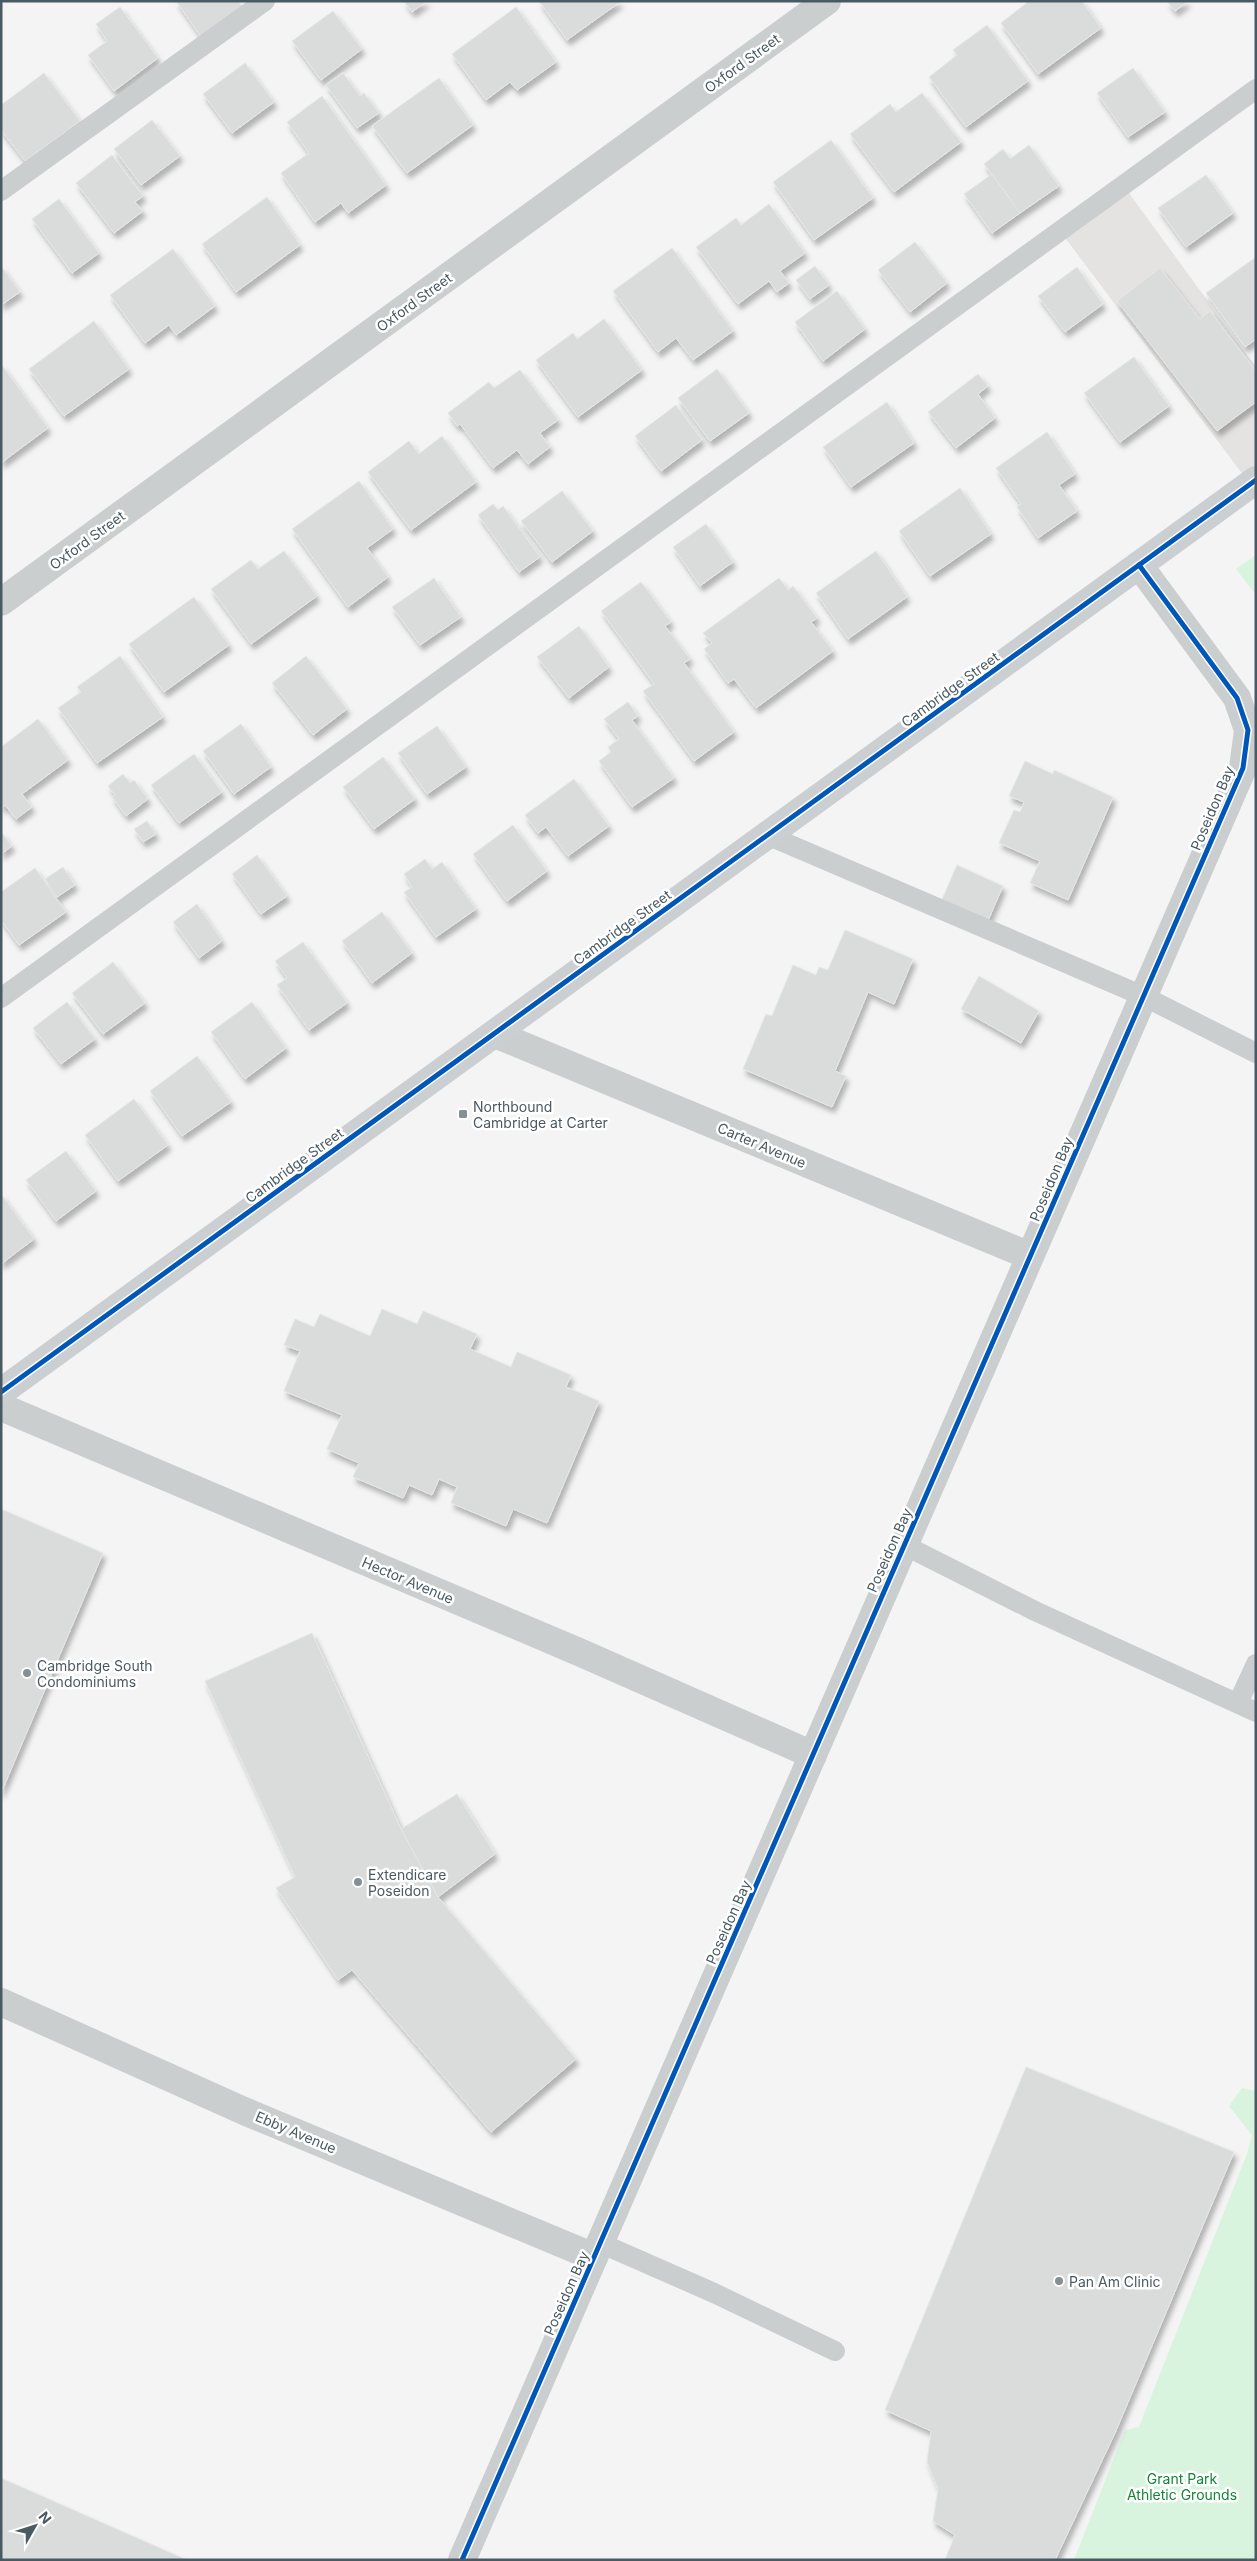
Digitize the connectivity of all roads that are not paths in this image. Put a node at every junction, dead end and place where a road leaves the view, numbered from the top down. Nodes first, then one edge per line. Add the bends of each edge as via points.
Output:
1 (265, 1) edge
2 (827, 1) edge
3 (1256, 89) edge
4 (1, 191) edge
5 (1256, 480) edge
6 (1139, 565) junction
7 (1, 602) edge
8 (1249, 771) edge
9 (768, 835) junction
10 (1143, 996) junction
11 (1, 998) edge
12 (494, 1034) junction
13 (1256, 1053) edge
14 (1030, 1256) junction
15 (1, 1392) edge
16 (1, 1407) edge
17 (904, 1545) junction
18 (1256, 1664) edge
19 (1247, 1708) edge
20 (812, 1755) junction
21 (1, 2002) edge
22 (597, 2250) junction
23 (835, 2351) dead end
24 (462, 2560) edge

1 - 4 lane
2 - 7 street, Oxford Street
3 - 11 lane
5 - 6 street, Cambridge Street
6 - 8 street, Poseidon Bay via 1237,698 1248,730
6 - 9 street, Cambridge Street
8 - 10 street, Poseidon Bay
9 - 10 lane
9 - 12 street, Cambridge Street
10 - 13 lane
10 - 14 street, Poseidon Bay
12 - 14 street, Carter Avenue
12 - 15 street, Cambridge Street
14 - 17 street, Poseidon Bay
16 - 20 street, Hector Avenue
17 - 19 lane via 1043,1614
17 - 20 street, Poseidon Bay
18 - 19 lane
20 - 22 street, Poseidon Bay
21 - 22 street, Ebby Avenue via 244,2111
22 - 23 lane via 714,2293
22 - 24 street, Poseidon Bay

